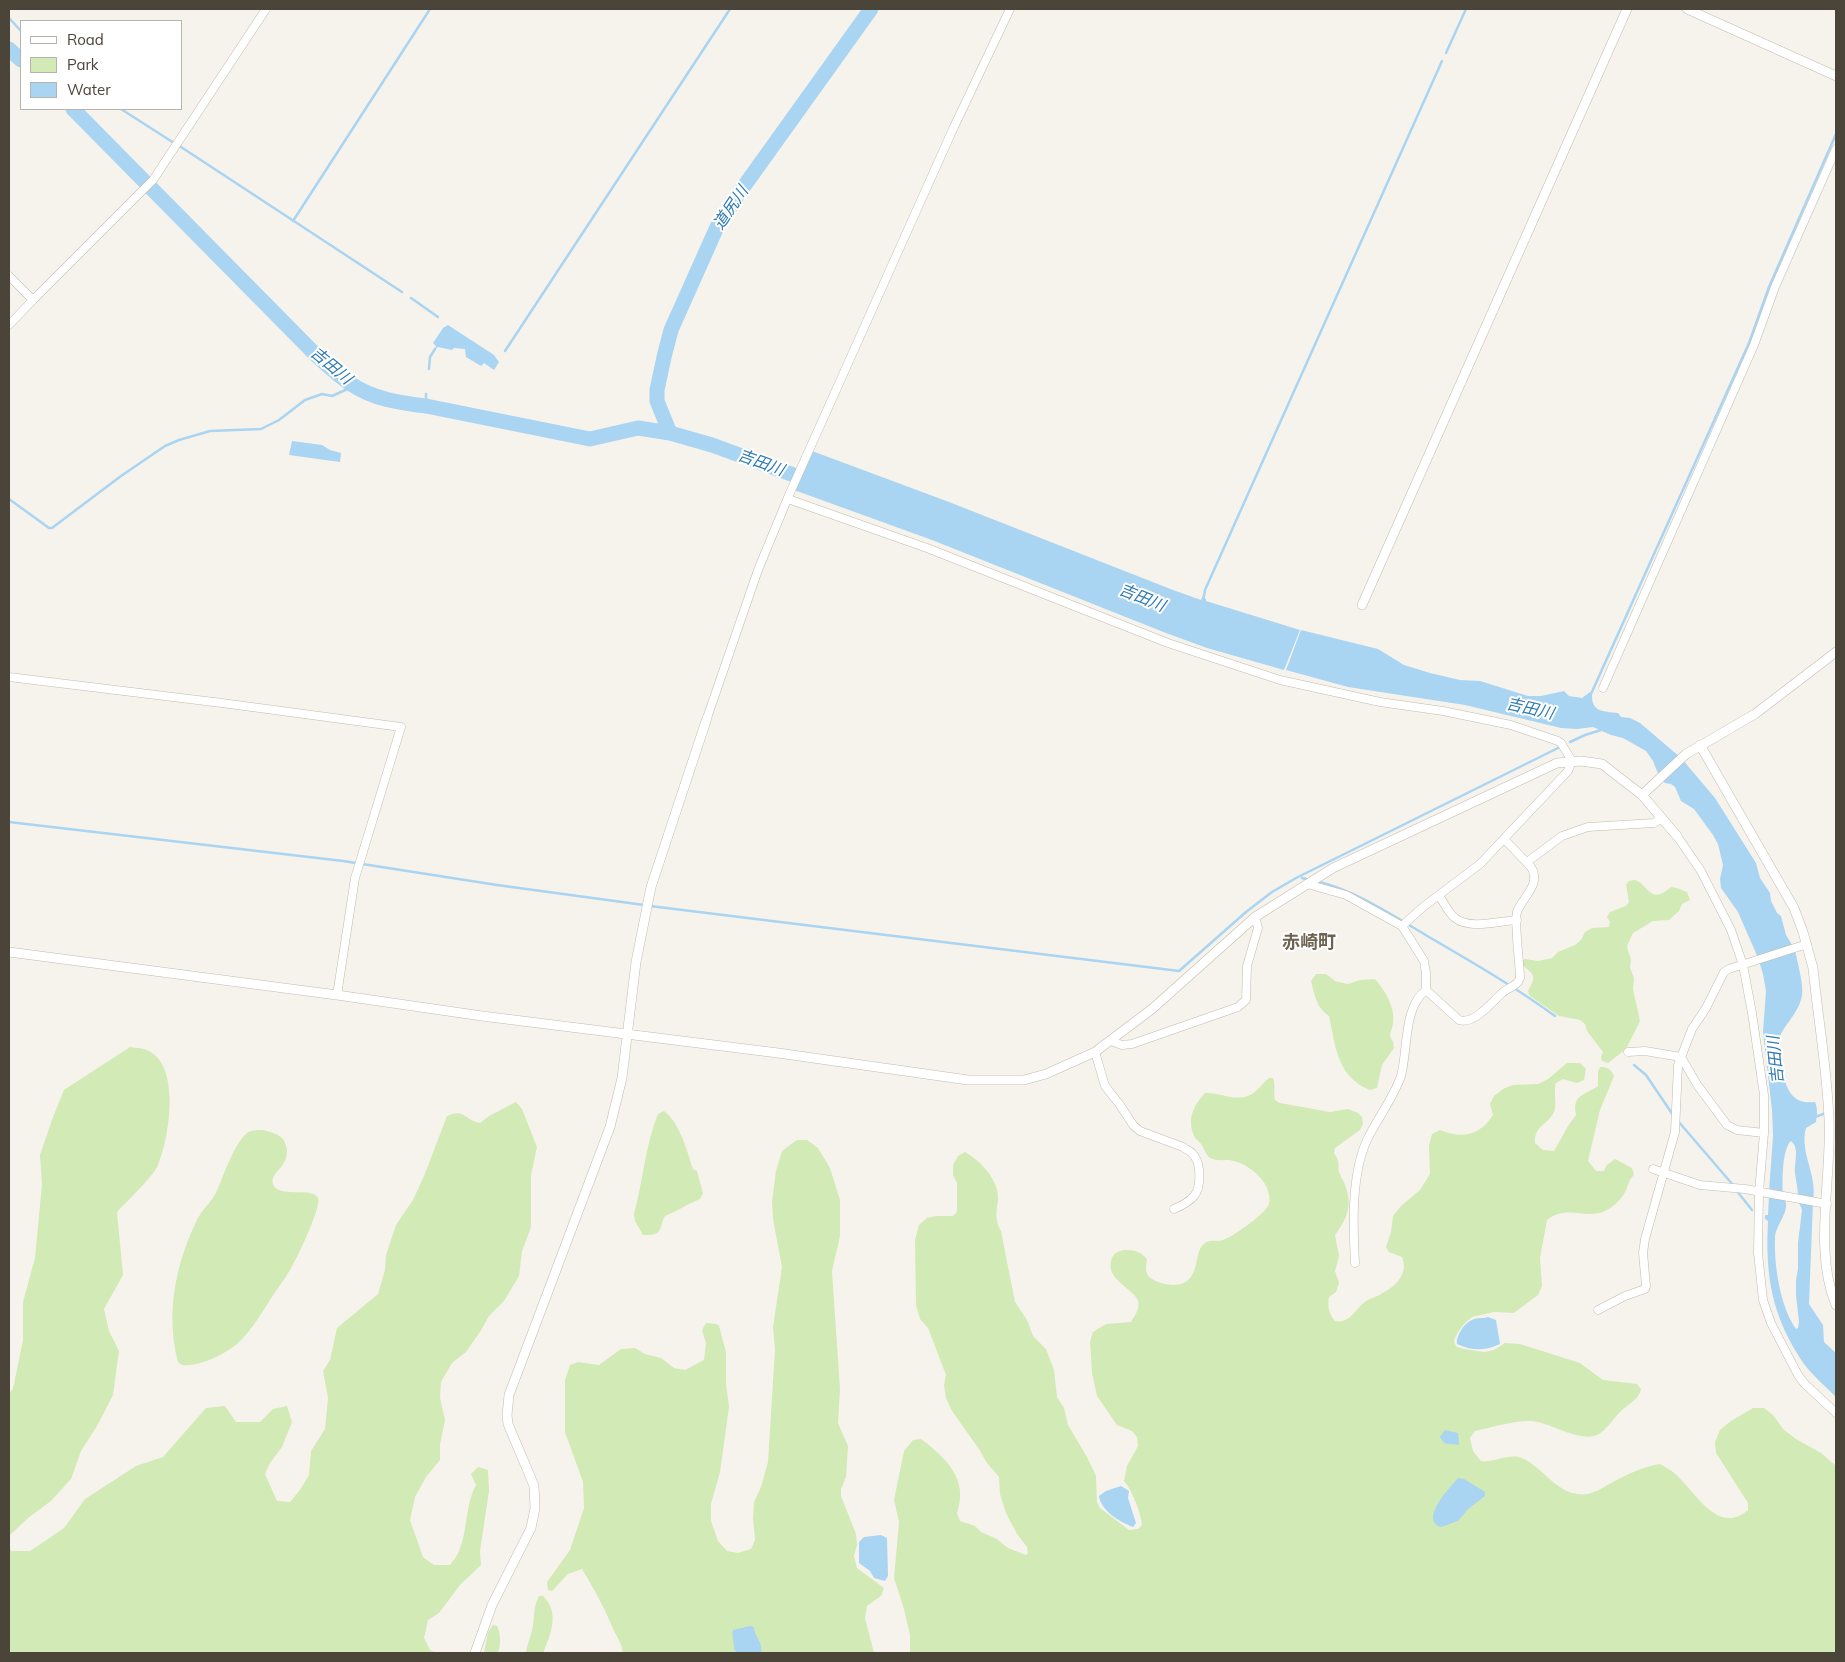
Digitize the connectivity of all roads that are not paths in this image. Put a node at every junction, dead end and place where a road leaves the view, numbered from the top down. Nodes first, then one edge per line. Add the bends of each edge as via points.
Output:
1 (266, 9) edge
2 (1010, 9) edge
3 (1627, 9) edge
4 (1687, 9) edge
5 (1836, 76) edge
6 (1836, 149) edge
7 (9, 276) edge
8 (33, 300) junction
9 (9, 324) edge
10 (789, 497) junction
11 (1362, 605) dead end
12 (1836, 652) edge
13 (9, 677) edge
14 (1603, 688) dead end
15 (708, 718) joint
16 (1700, 745) junction
17 (1572, 760) junction
18 (1644, 792) junction
19 (1662, 818) junction
20 (1677, 836) joint
21 (1504, 839) junction
22 (1527, 862) junction
23 (1307, 884) junction
24 (1439, 896) junction
25 (1255, 917) junction
26 (1517, 920) junction
27 (1406, 923) junction
28 (1804, 945) junction
29 (9, 952) edge
30 (1745, 965) junction
31 (1426, 990) junction
32 (337, 995) junction
33 (627, 1034) junction
34 (1111, 1041) junction
35 (1096, 1052) junction
36 (1628, 1052) dead end
37 (1681, 1057) junction
38 (1764, 1133) junction
39 (1653, 1169) dead end
40 (1664, 1172) junction
41 (1762, 1193) junction
42 (1823, 1203) junction
43 (1174, 1209) dead end
44 (1355, 1263) dead end
45 (1836, 1305) edge
46 (1598, 1310) dead end
47 (1836, 1413) edge
48 (475, 1653) edge

1 - 8 street via 153,180
2 - 10 street
3 - 11 street
4 - 5 street
6 - 14 street via 1775,287 1754,345
7 - 8 street
8 - 9 street
10 - 15 street via 758,570
10 - 17 street via 1168,642 1271,678 1380,702 1511,724 1558,740
12 - 16 street via 1755,714
13 - 32 street via 401,727 355,878
15 - 33 street via 651,887 636,962
16 - 18 street
16 - 28 street via 1792,903
17 - 18 street via 1602,764
17 - 21 street via 1568,771
17 - 23 street via 1536,772 1333,868
18 - 19 street
19 - 20 street
19 - 22 street via 1654,824 1588,827 1562,836
20 - 30 street via 1701,871
21 - 22 street
21 - 24 street via 1480,864
22 - 26 street via 1534,871 1534,882 1517,912
23 - 25 street
23 - 27 street via 1346,895
24 - 26 street via 1453,916 1462,921
24 - 27 street
25 - 34 street via 1152,1009
25 - 34 street via 1258,928 1247,966 1246,1000 1238,1007 1132,1044
26 - 31 street via 1520,978 1517,985 1502,993 1489,1007 1464,1022
27 - 31 street via 1424,961
28 - 30 street
28 - 42 street via 1813,968 1828,1105 1830,1155
29 - 32 street
30 - 37 street via 1724,972 1692,1029
30 - 38 street via 1762,1074
31 - 44 street via 1420,994 1412,1013 1400,1076 1361,1156 1353,1214
32 - 33 street
33 - 35 street via 968,1080 1024,1080
33 - 48 street via 622,1078 610,1127 509,1395 508,1424 534,1486 536,1508 531,1528 492,1604
34 - 35 street
35 - 43 street via 1106,1086 1132,1125 1183,1147 1196,1158 1199,1174 1196,1193
36 - 37 street via 1645,1051
37 - 38 street via 1727,1125 1737,1130
37 - 40 street via 1675,1132
38 - 41 street
39 - 40 street
40 - 41 street via 1700,1186
40 - 46 street via 1643,1253 1645,1289
41 - 42 street
41 - 47 street via 1758,1263 1767,1313 1798,1375
42 - 45 street via 1826,1270

